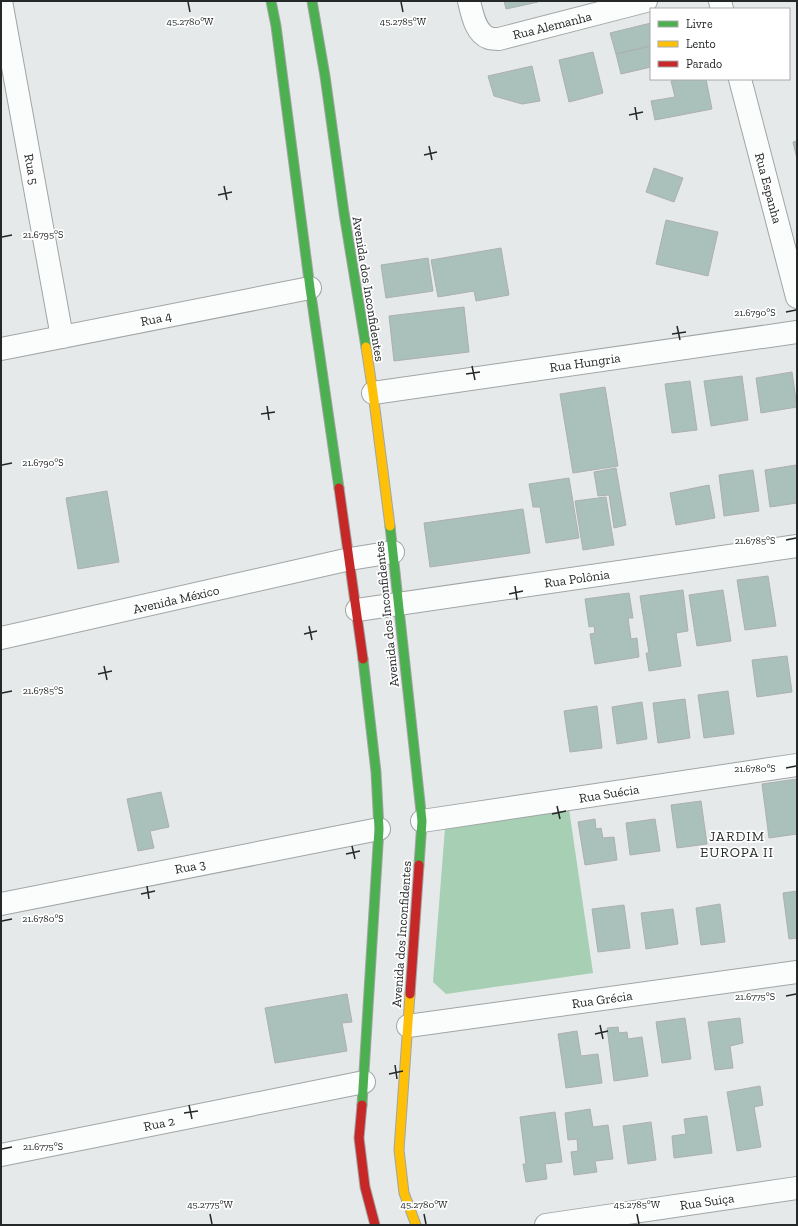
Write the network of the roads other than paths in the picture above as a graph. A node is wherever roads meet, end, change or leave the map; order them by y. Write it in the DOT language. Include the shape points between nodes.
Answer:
graph roads {
  1 [pos="2,1"];
  2 [pos="271,1"];
  3 [pos="312,1"];
  4 [pos="469,1"];
  5 [pos="646,1"];
  6 [pos="740,80"];
  7 [pos="310,288"];
  8 [pos="797,297"];
  9 [pos="797,332"];
  10 [pos="62,337"];
  11 [pos="1,349"];
  12 [pos="373,393"];
  13 [pos="797,546"];
  14 [pos="393,552"];
  15 [pos="350,559"];
  16 [pos="398,605"];
  17 [pos="357,610"];
  18 [pos="1,638"];
  19 [pos="797,764"];
  20 [pos="422,821"];
  21 [pos="379,829"];
  22 [pos="1,904"];
  23 [pos="797,972"];
  24 [pos="408,1026"];
  25 [pos="364,1082"];
  26 [pos="1,1155"];
  27 [pos="797,1188"];
  28 [pos="375,1225"];
  29 [pos="416,1225"];
  30 [pos="546,1225"];
  1 -- 10 [label="street, Rua 5"];
  2 -- 7 [label="street, Avenida dos Inconfidentes"];
  3 -- 12 [label="street, Avenida dos Inconfidentes"];
  4 -- 5 [label="street, Rua Alemanha" via="475,22 482,32 489,38 499,39"];
  6 -- 8 [label="street, Rua Espanha"];
  7 -- 10 [label="street, Rua 4"];
  7 -- 15 [label="street, Avenida dos Inconfidentes"];
  9 -- 12 [label="street, Rua Hungria"];
  10 -- 11 [label="street, Rua 4"];
  12 -- 14 [label="street, Avenida dos Inconfidentes"];
  13 -- 16 [label="street, Rua Polônia"];
  14 -- 15 [label="street, Avenida México"];
  14 -- 16 [label="street, Avenida dos Inconfidentes"];
  15 -- 17 [label="street, Avenida dos Inconfidentes"];
  15 -- 18 [label="street, Avenida México"];
  16 -- 17 [label="street, Rua Polônia"];
  16 -- 20 [label="street, Avenida dos Inconfidentes"];
  17 -- 21 [label="street, Avenida dos Inconfidentes" via="376,772"];
  19 -- 20 [label="street, Rua Suécia"];
  20 -- 24 [label="street, Avenida dos Inconfidentes"];
  21 -- 22 [label="street, Rua 3"];
  21 -- 25 [label="street, Avenida dos Inconfidentes"];
  23 -- 24 [label="street, Rua Grécia"];
  24 -- 29 [label="street, Avenida dos Inconfidentes" via="399,1150 404,1193"];
  25 -- 26 [label="street, Rua 2"];
  25 -- 28 [label="street, Avenida dos Inconfidentes" via="359,1138 365,1187"];
  27 -- 30 [label="street, Rua Suiça"];
}
